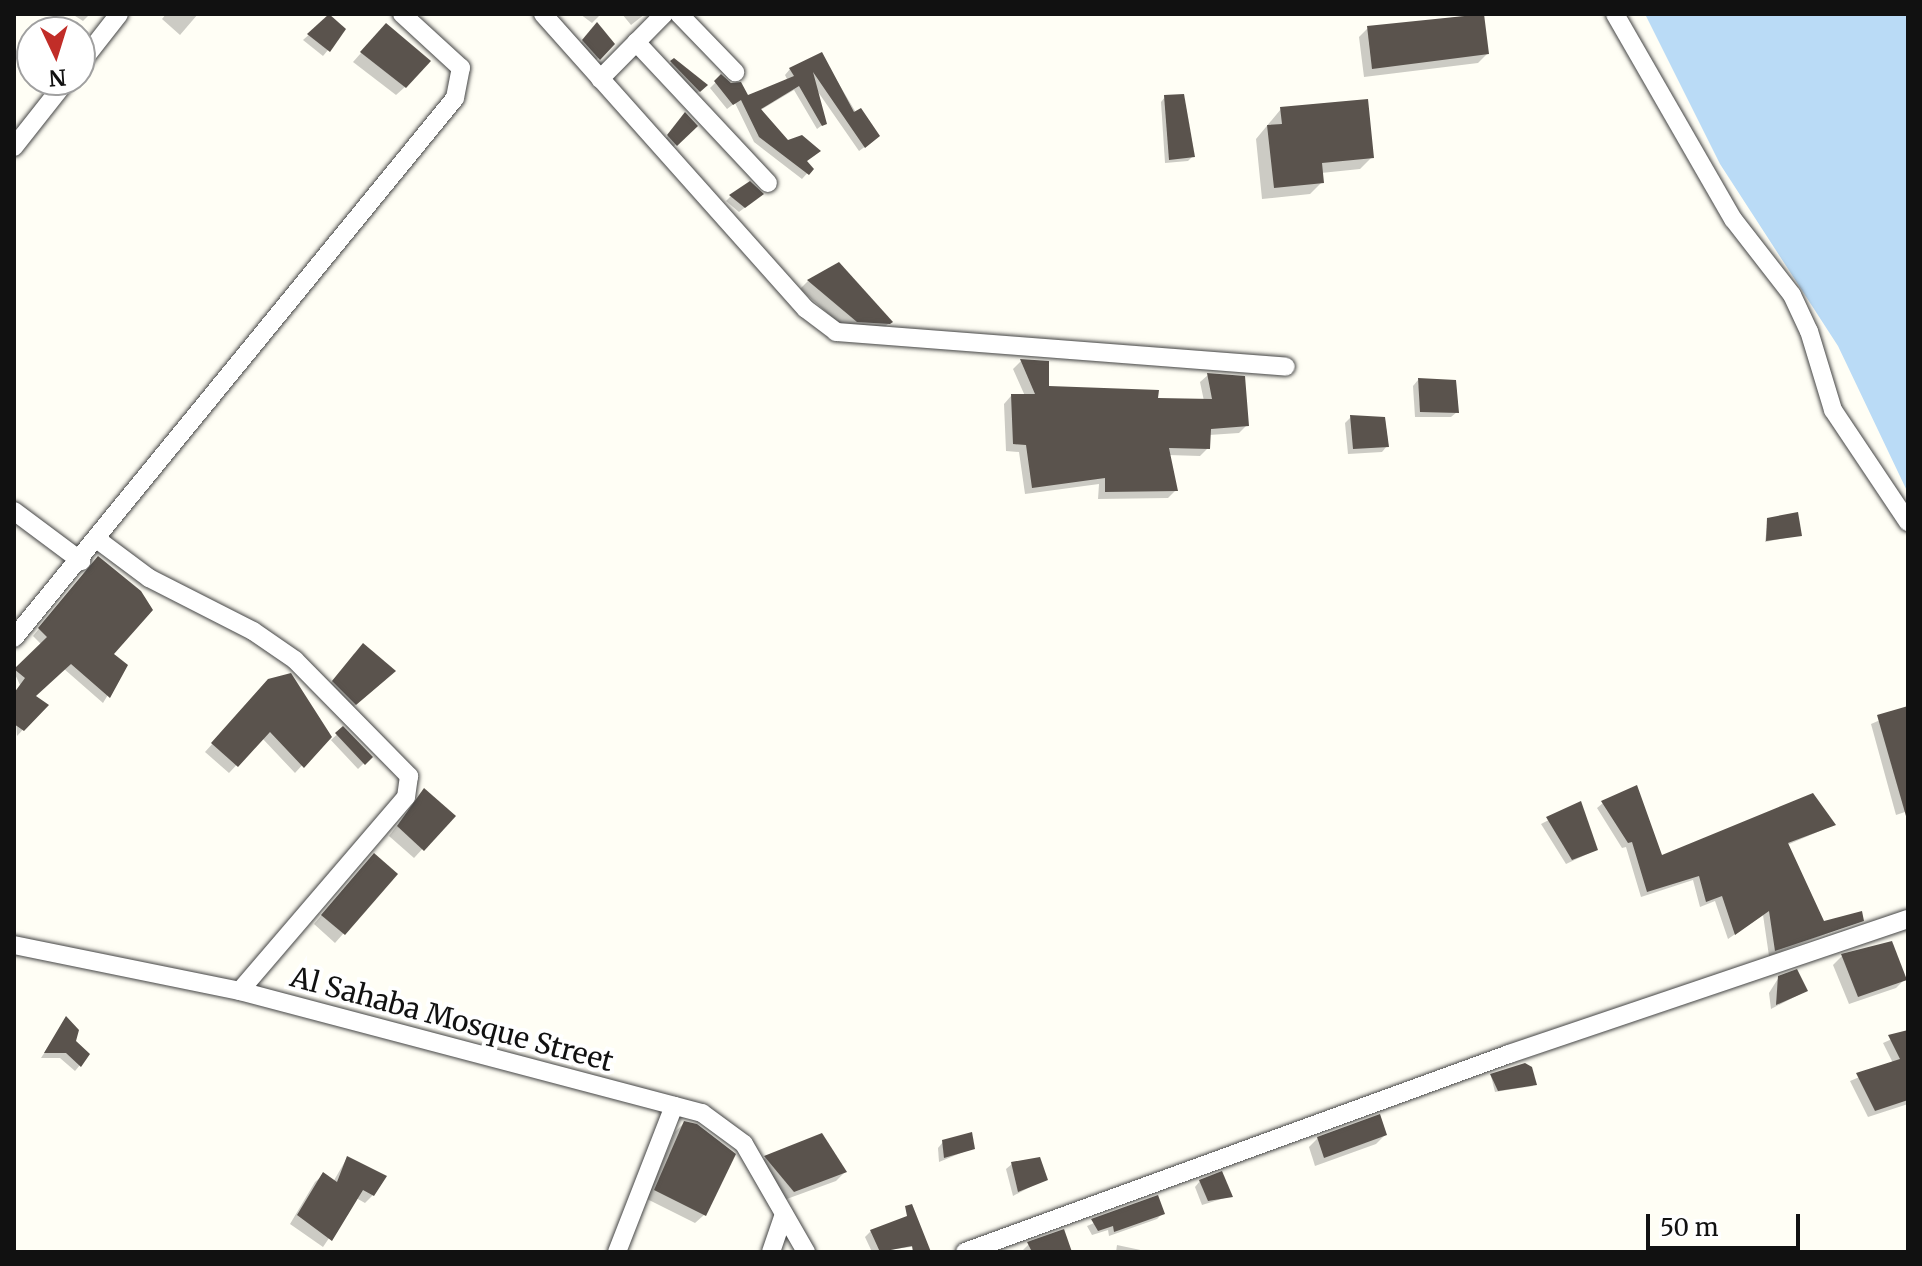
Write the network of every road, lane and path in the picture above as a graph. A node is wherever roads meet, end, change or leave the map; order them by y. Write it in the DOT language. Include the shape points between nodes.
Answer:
graph roads {
  1 [pos="119,14"];
  2 [pos="402,14"];
  3 [pos="543,14"];
  4 [pos="664,14"];
  5 [pos="679,14"];
  6 [pos="1615,14"];
  7 [pos="636,42"];
  8 [pos="96,43"];
  9 [pos="735,72"];
  10 [pos="600,79"];
  11 [pos="54,96"];
  12 [pos="14,147"];
  13 [pos="768,183"];
  14 [pos="1286,367"];
  15 [pos="14,511"];
  16 [pos="1908,522"];
  17 [pos="98,540"];
  18 [pos="81,561"];
  19 [pos="14,638"];
  20 [pos="1908,919"];
  21 [pos="14,945"];
  22 [pos="240,991"];
  23 [pos="674,1106"];
  24 [pos="784,1214"];
  25 [pos="617,1252"];
  26 [pos="771,1252"];
  27 [pos="806,1252"];
  28 [pos="965,1252"];
  1 -- 8 [label="street"];
  2 -- 17 [label="street" via="461,68 455,98"];
  3 -- 10 [label="street"];
  4 -- 7 [label="street"];
  5 -- 9 [label="street"];
  6 -- 16 [label="street" via="1733,219 1792,295 1833,410"];
  7 -- 10 [label="street"];
  7 -- 13 [label="street"];
  10 -- 14 [label="street" via="806,309 836,332"];
  11 -- 12 [label="street"];
  15 -- 18 [label="street"];
  17 -- 18 [label="street"];
  17 -- 22 [label="street" via="149,578 284,651 409,776 406,797"];
  18 -- 19 [label="street"];
  20 -- 28 [label="street" via="1509,1054"];
  21 -- 22 [label="street, Al Sahaba Mosque Street"];
  22 -- 23 [label="street, Al Sahaba Mosque Street"];
  23 -- 24 [label="street, Al Sahaba Mosque Street" via="702,1113 733,1131"];
  23 -- 25 [label="street"];
  24 -- 26 [label="street"];
  24 -- 27 [label="street, Al Sahaba Mosque Street"];
}
